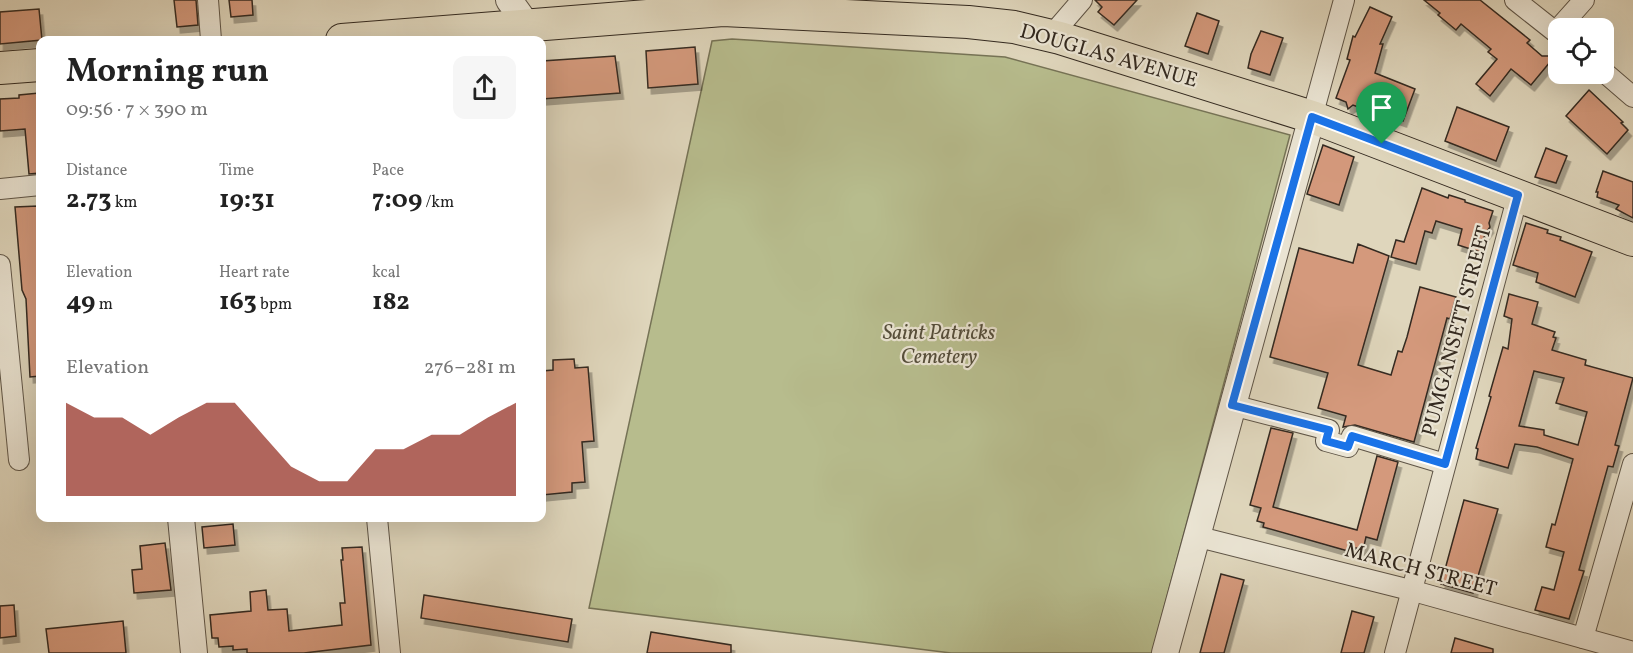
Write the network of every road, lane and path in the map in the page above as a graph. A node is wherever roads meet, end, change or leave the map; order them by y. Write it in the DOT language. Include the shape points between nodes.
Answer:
graph roads {
  1 [pos="208,0"];
  2 [pos="509,0"];
  3 [pos="1344,0"];
  4 [pos="1515,0"];
  5 [pos="1584,0"];
  6 [pos="1074,3"];
  7 [pos="608,10"];
  8 [pos="1569,18"];
  9 [pos="1548,24"];
  10 [pos="526,26"];
  11 [pos="211,36"];
  12 [pos="395,36"];
  13 [pos="1051,36"];
  14 [pos="36,65"];
  15 [pos="0,68"];
  16 [pos="1614,81"];
  17 [pos="1633,97"];
  18 [pos="1312,117"];
  19 [pos="36,185"];
  20 [pos="0,189"];
  21 [pos="1518,195"];
  22 [pos="1633,240"];
  23 [pos="0,265"];
  24 [pos="1232,405"];
  25 [pos="19,460"];
  26 [pos="1445,464"];
  27 [pos="1633,464"];
  28 [pos="181,522"];
  29 [pos="377,522"];
  30 [pos="1195,536"];
  31 [pos="1410,590"];
  32 [pos="1583,638"];
  33 [pos="1633,652"];
  34 [pos="194,653"];
  35 [pos="390,653"];
  36 [pos="1165,653"];
  37 [pos="1395,653"];
  1 -- 11 [label="street"];
  2 -- 10 [label="street"];
  3 -- 18 [label="street"];
  4 -- 9 [label="street"];
  5 -- 8 [label="street"];
  6 -- 13 [label="street"];
  7 -- 10 [label="main road, DOUGLAS AVENUE"];
  7 -- 13 [label="main road, DOUGLAS AVENUE" via="739,11 968,22"];
  10 -- 12 [label="main road, DOUGLAS AVENUE"];
  13 -- 18 [label="main road, DOUGLAS AVENUE"];
  14 -- 15 [label="main road"];
  16 -- 17 [label="street"];
  18 -- 21 [label="main road, DOUGLAS AVENUE"];
  18 -- 24 [label="street"];
  19 -- 20 [label="street"];
  21 -- 22 [label="main road, DOUGLAS AVENUE"];
  21 -- 26 [label="street, PUMGANSETT STREET"];
  23 -- 25 [label="street"];
  24 -- 26 [label="street" via="1329,430 1326,441 1348,447 1352,436"];
  24 -- 30 [label="street"];
  26 -- 31 [label="street, PUMGANSETT STREET"];
  27 -- 32 [label="street"];
  28 -- 34 [label="street"];
  29 -- 35 [label="street"];
  30 -- 31 [label="street, MARCH STREET"];
  30 -- 36 [label="street"];
  31 -- 32 [label="street, MARCH STREET"];
  31 -- 37 [label="street, PUMGANSETT STREET"];
  32 -- 33 [label="street, MARCH STREET"];
}
